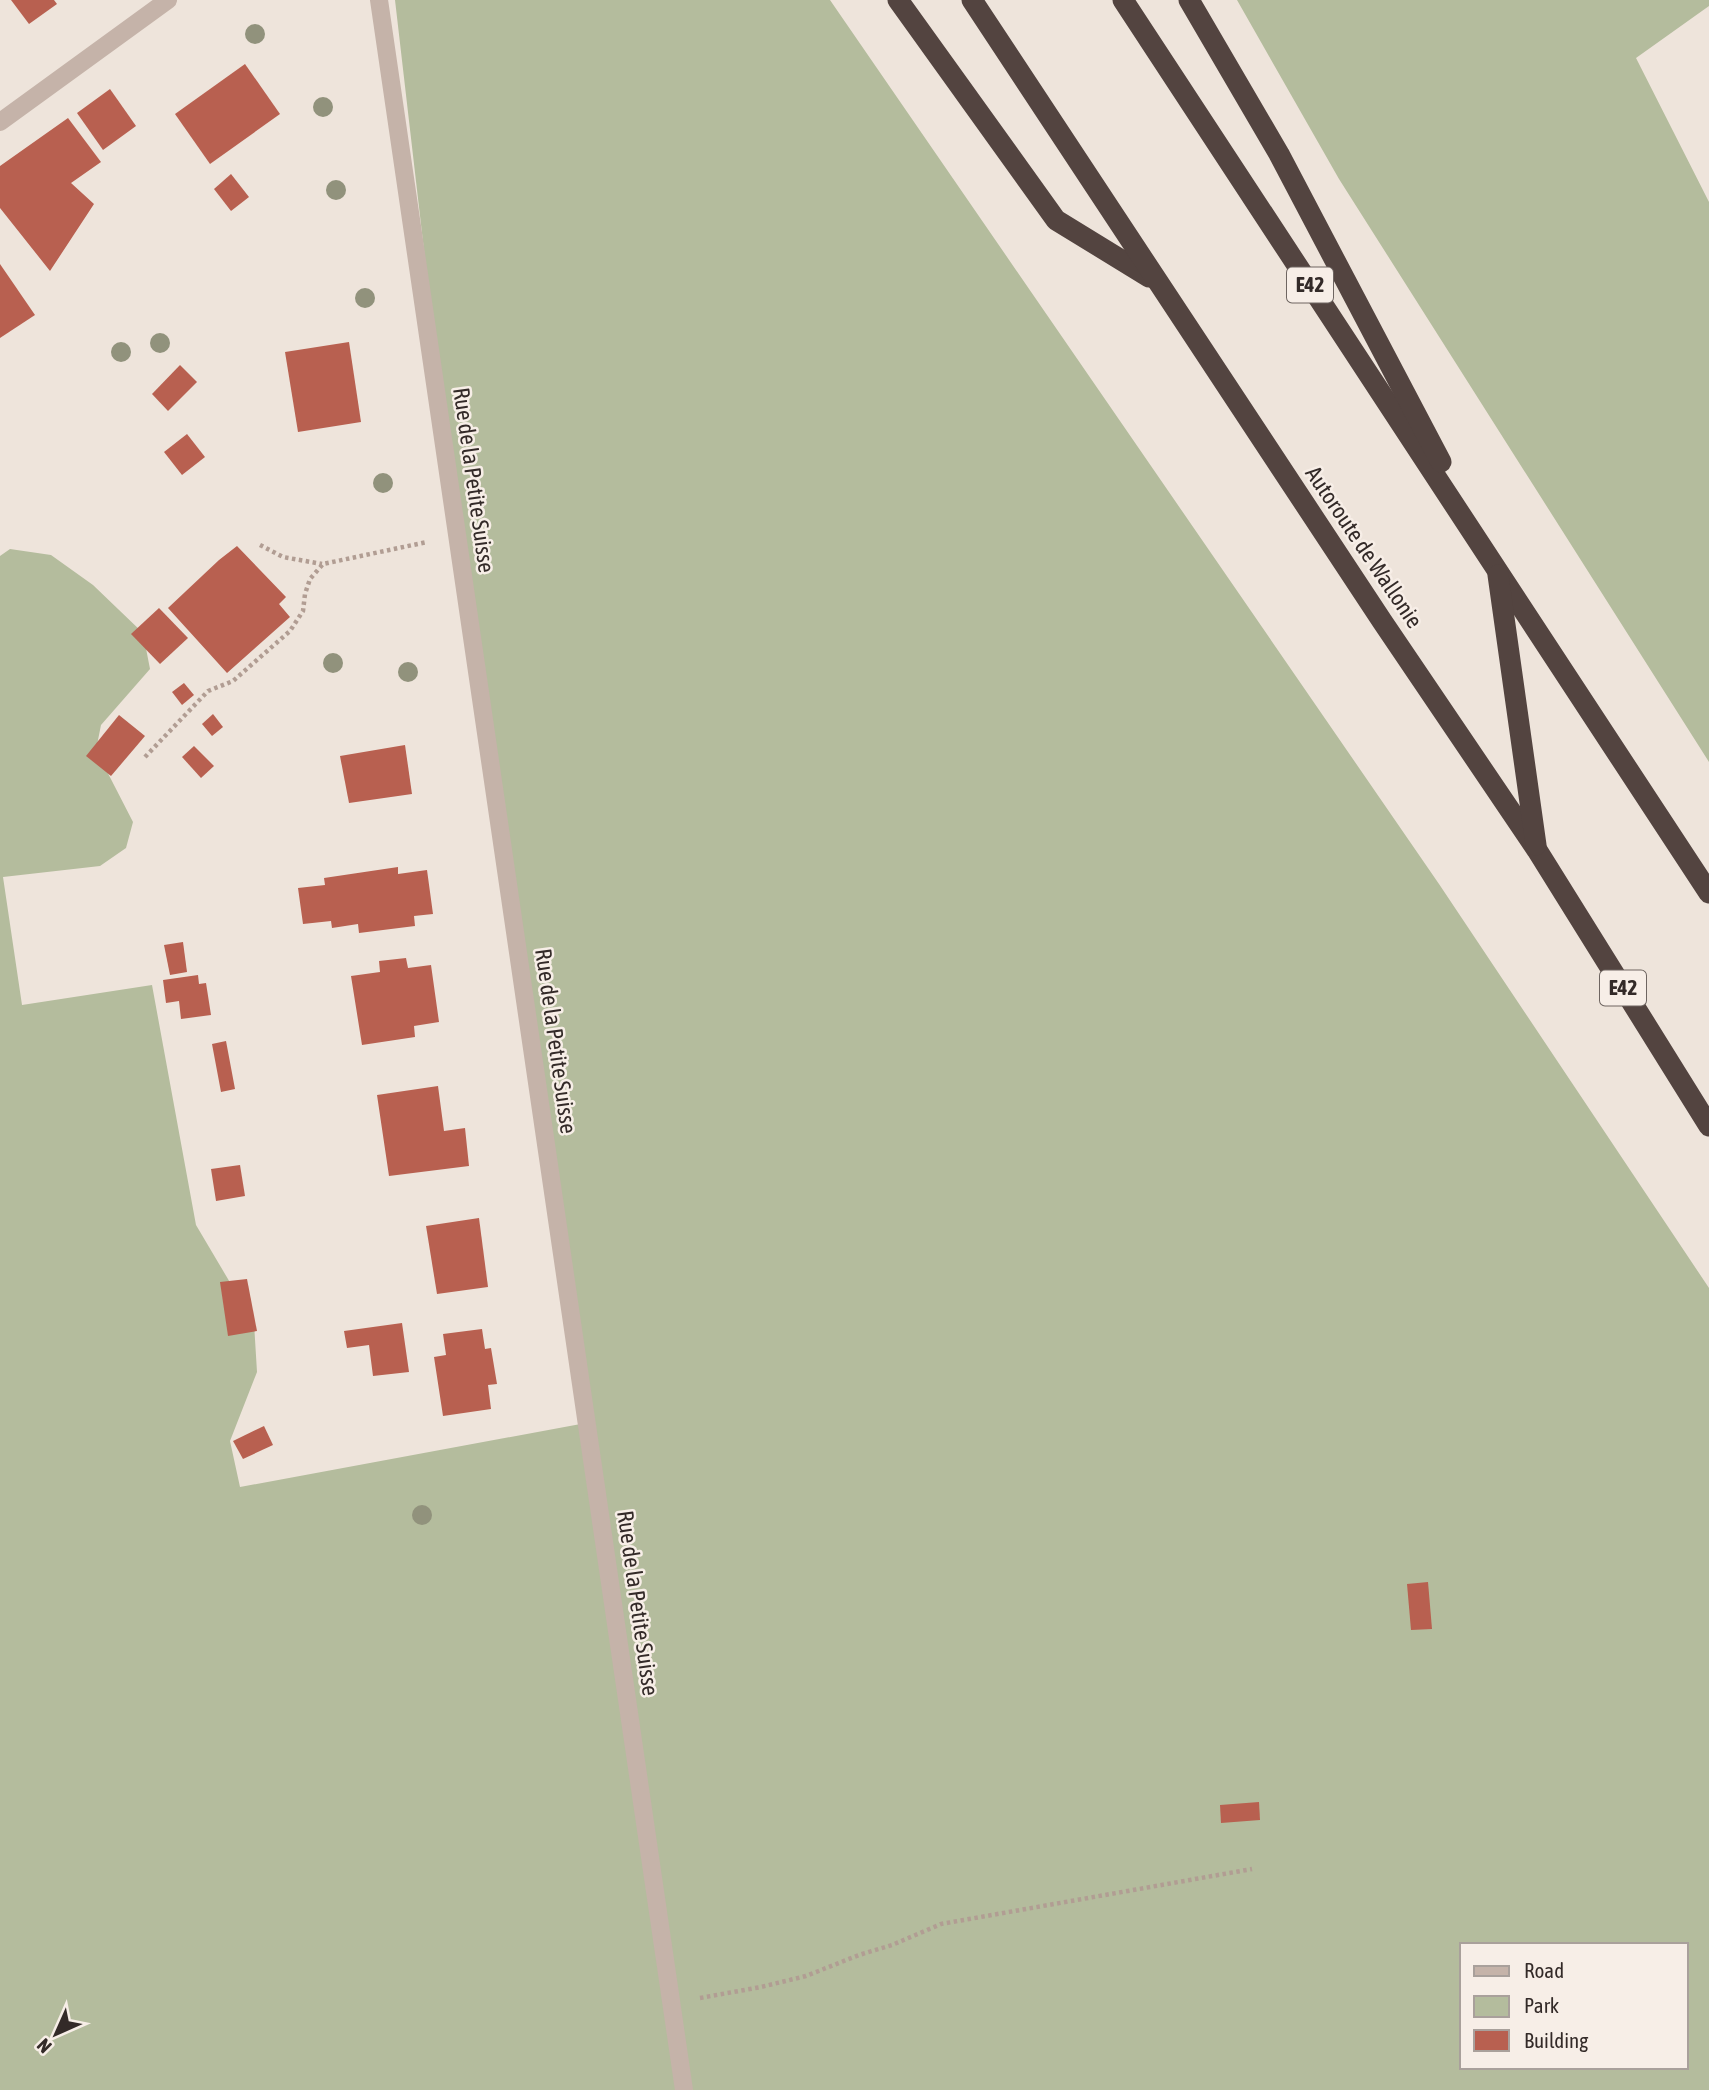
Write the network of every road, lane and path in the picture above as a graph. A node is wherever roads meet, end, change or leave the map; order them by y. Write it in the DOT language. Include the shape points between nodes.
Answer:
graph roads {
  1 [pos="168,0"];
  2 [pos="379,0"];
  3 [pos="898,0"];
  4 [pos="972,0"];
  5 [pos="1123,0"];
  6 [pos="1189,0"];
  7 [pos="0,121"];
  8 [pos="1156,282"];
  9 [pos="457,535"];
  10 [pos="260,545"];
  11 [pos="323,564"];
  12 [pos="1497,570"];
  13 [pos="145,757"];
  14 [pos="1536,850"];
  15 [pos="1709,893"];
  16 [pos="1709,1126"];
  17 [pos="1252,1869"];
  18 [pos="672,2004"];
  19 [pos="684,2090"];
  1 -- 7 [label="street"];
  2 -- 9 [label="street, Rue de la Petite Suisse"];
  3 -- 8 [label="highway" via="1056,220"];
  4 -- 8 [label="highway, Autoroute de Wallonie / E42"];
  5 -- 12 [label="highway, E42"];
  6 -- 12 [label="highway" via="1279,154"];
  8 -- 14 [label="highway, Autoroute de Wallonie / E42"];
  9 -- 11 [label="path"];
  9 -- 18 [label="street, Rue de la Petite Suisse"];
  10 -- 11 [label="path" via="283,557"];
  11 -- 13 [label="path" via="310,579 303,611 290,631 233,681 208,691"];
  12 -- 14 [label="highway"];
  12 -- 15 [label="highway, E42"];
  14 -- 16 [label="highway, Autoroute de Wallonie / E42"];
  17 -- 18 [label="path" via="940,1924 806,1976"];
  18 -- 19 [label="street, Rue de la Petite Suisse"];
}
